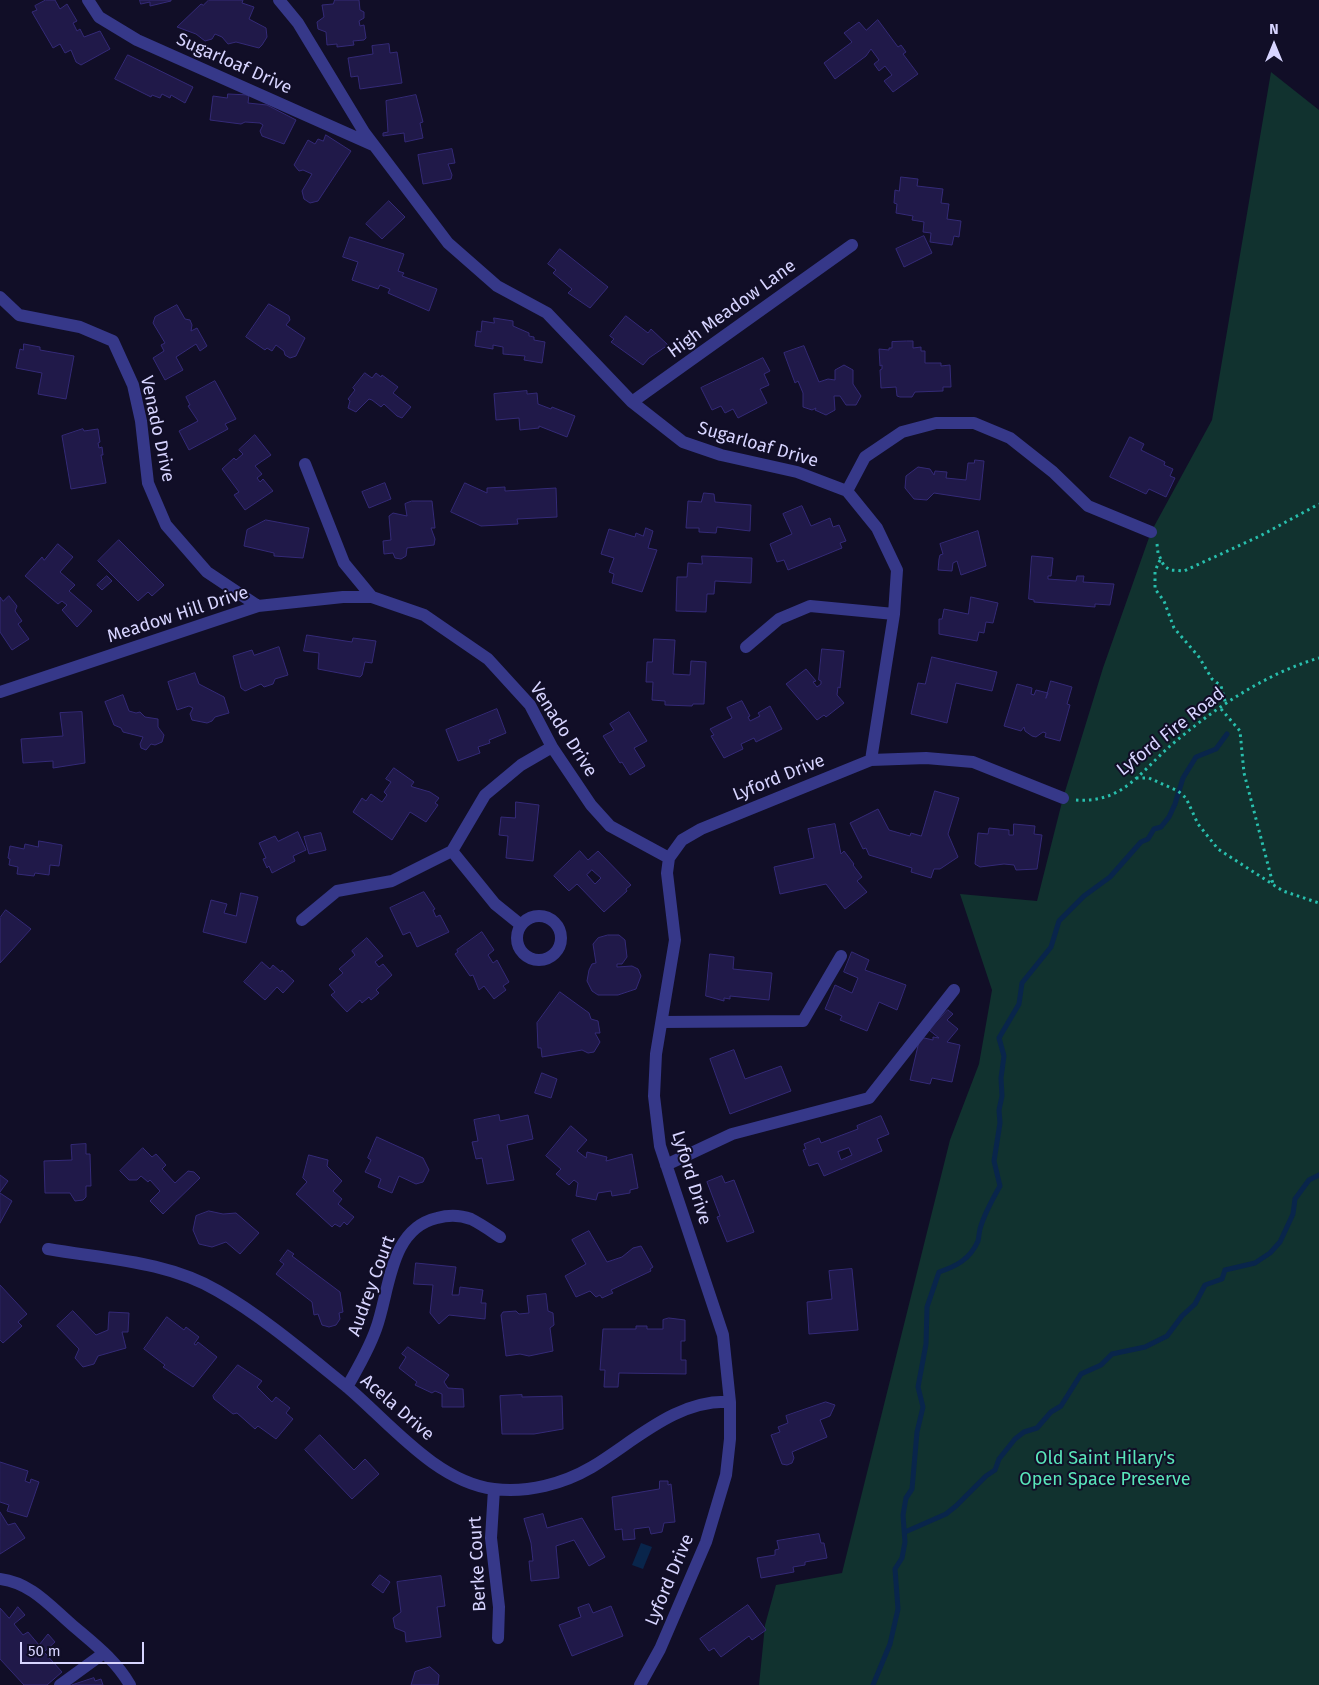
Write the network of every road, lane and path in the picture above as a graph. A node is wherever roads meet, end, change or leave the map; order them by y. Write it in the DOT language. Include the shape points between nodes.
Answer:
graph roads {
  1 [pos="88,0"];
  2 [pos="280,0"];
  3 [pos="375,146"];
  4 [pos="852,245"];
  5 [pos="0,297"];
  6 [pos="632,402"];
  7 [pos="305,464"];
  8 [pos="846,491"];
  9 [pos="1319,504"];
  10 [pos="1151,532"];
  11 [pos="1160,560"];
  12 [pos="372,597"];
  13 [pos="258,606"];
  14 [pos="894,614"];
  15 [pos="746,647"];
  16 [pos="1319,658"];
  17 [pos="0,692"];
  18 [pos="1226,704"];
  19 [pos="1220,709"];
  20 [pos="552,747"];
  21 [pos="872,760"];
  22 [pos="1135,778"];
  23 [pos="1063,798"];
  24 [pos="452,851"];
  25 [pos="669,858"];
  26 [pos="1273,884"];
  27 [pos="1319,903"];
  28 [pos="302,920"];
  29 [pos="521,925"];
  30 [pos="841,956"];
  31 [pos="954,990"];
  32 [pos="662,1022"];
  33 [pos="666,1164"];
  34 [pos="500,1237"];
  35 [pos="48,1249"];
  36 [pos="346,1387"];
  37 [pos="730,1402"];
  38 [pos="494,1489"];
  39 [pos="0,1580"];
  40 [pos="498,1638"];
  41 [pos="104,1653"];
  42 [pos="60,1685"];
  43 [pos="130,1685"];
  44 [pos="640,1685"];
  1 -- 3 [label="street, Sugarloaf Drive" via="99,17 137,40"];
  2 -- 3 [label="street, Sugarloaf Drive" via="298,23"];
  3 -- 6 [label="street, Sugarloaf Drive" via="448,243 498,286 547,313"];
  4 -- 6 [label="street, High Meadow Lane"];
  5 -- 13 [label="street, Venado Drive" via="19,314 80,327 113,341 133,384 148,483 166,524 207,572"];
  6 -- 8 [label="street, Sugarloaf Drive" via="682,442 797,472"];
  7 -- 12 [label="street" via="344,563"];
  8 -- 10 [label="street" via="865,457 902,432 936,423 974,423 1010,438 1053,472 1088,506"];
  8 -- 14 [label="street, Sugarloaf Drive" via="877,528 897,570"];
  9 -- 11 [label="path" via="1184,571 1170,570"];
  10 -- 11 [label="path" via="1157,542"];
  11 -- 18 [label="path" via="1154,571 1155,589 1164,601 1174,628 1199,656 1212,679 1221,686"];
  12 -- 13 [label="street, Meadow Hill Drive"];
  12 -- 20 [label="street, Venado Drive" via="424,616 488,659 530,705"];
  13 -- 17 [label="street, Meadow Hill Drive"];
  14 -- 15 [label="street" via="810,606 779,619"];
  14 -- 21 [label="street, Sugarloaf Drive"];
  16 -- 18 [label="path, Lyford Fire Road" via="1292,666"];
  18 -- 19 [label="path, Lyford Fire Road"];
  19 -- 22 [label="path, Lyford Fire Road" via="1170,746"];
  19 -- 26 [label="path" via="1240,731 1244,773"];
  20 -- 24 [label="street" via="521,765 485,795"];
  20 -- 25 [label="street, Venado Drive" via="610,826"];
  21 -- 23 [label="street, Lyford Drive" via="926,758 973,762"];
  21 -- 25 [label="street, Lyford Drive" via="701,828 682,840"];
  22 -- 23 [label="path, Lyford Fire Road" via="1116,793 1105,797 1092,800"];
  22 -- 26 [label="path" via="1149,778 1178,791 1186,798 1198,824 1214,845"];
  24 -- 28 [label="street" via="392,881 337,891"];
  24 -- 29 [label="street" via="495,904"];
  25 -- 32 [label="street, Lyford Drive" via="667,873 675,940"];
  26 -- 27 [label="path" via="1283,891"];
  30 -- 32 [label="street" via="803,1021"];
  31 -- 33 [label="street" via="869,1098 732,1134"];
  32 -- 33 [label="street, Lyford Drive" via="656,1054 654,1096 660,1146"];
  33 -- 37 [label="street, Lyford Drive" via="723,1335"];
  34 -- 36 [label="street, Audrey Court" via="470,1219 450,1215 425,1220 406,1236 397,1254 376,1329"];
  35 -- 36 [label="street, Acela Drive" via="144,1264 216,1290"];
  36 -- 38 [label="street, Acela Drive" via="438,1467 472,1484"];
  37 -- 38 [label="street, Acela Drive" via="685,1408 590,1468 556,1483 530,1490"];
  37 -- 44 [label="street, Lyford Drive" via="728,1458 718,1507 660,1649"];
  38 -- 40 [label="street, Berke Court" via="491,1538 499,1607"];
  39 -- 41 [label="street" via="13,1581 48,1601"];
  41 -- 42 [label="street"];
  41 -- 43 [label="street" via="120,1667"];
}
